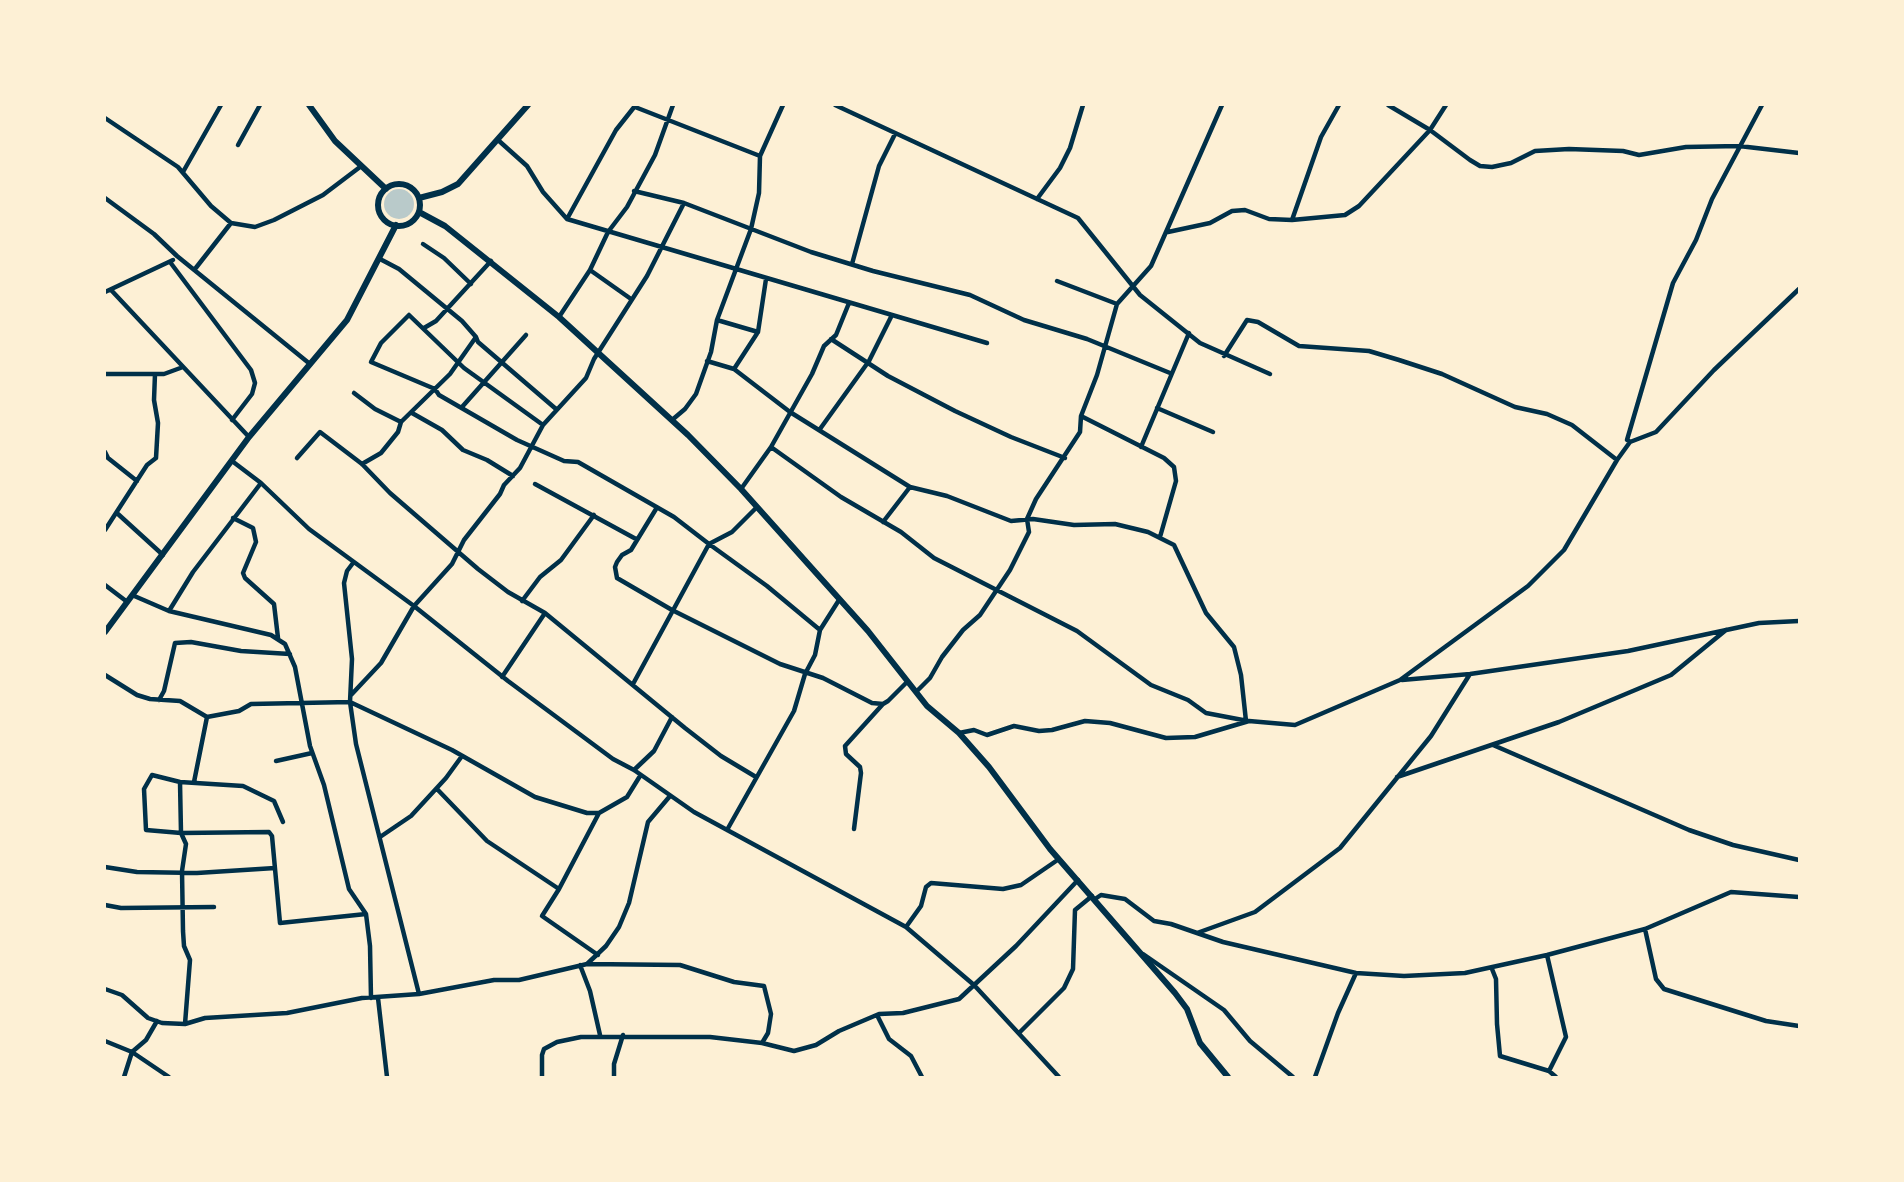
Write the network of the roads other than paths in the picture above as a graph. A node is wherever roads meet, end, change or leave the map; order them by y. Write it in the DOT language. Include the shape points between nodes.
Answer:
graph roads {
  1 [pos="221,105"];
  2 [pos="260,105"];
  3 [pos="309,105"];
  4 [pos="528,105"];
  5 [pos="674,105"];
  6 [pos="783,105"];
  7 [pos="835,105"];
  8 [pos="1083,105"];
  9 [pos="1222,105"];
  10 [pos="1339,105"];
  11 [pos="1388,105"];
  12 [pos="1446,105"];
  13 [pos="1762,105"];
  14 [pos="635,106"];
  15 [pos="105,118"];
  16 [pos="668,119"];
  17 [pos="1430,130"];
  18 [pos="895,134"];
  19 [pos="498,140"];
  20 [pos="238,145"];
  21 [pos="1738,146"];
  22 [pos="1799,153"];
  23 [pos="760,156"];
  24 [pos="360,167"];
  25 [pos="183,172"];
  26 [pos="386,189"];
  27 [pos="633,191"];
  28 [pos="105,198"];
  29 [pos="419,198"];
  30 [pos="1037,199"];
  31 [pos="684,203"];
  32 [pos="419,212"];
  33 [pos="567,219"];
  34 [pos="1292,220"];
  35 [pos="231,223"];
  36 [pos="396,225"];
  37 [pos="751,229"];
  38 [pos="608,232"];
  39 [pos="1168,232"];
  40 [pos="423,244"];
  41 [pos="662,246"];
  42 [pos="177,256"];
  43 [pos="380,259"];
  44 [pos="491,261"];
  45 [pos="170,262"];
  46 [pos="852,264"];
  47 [pos="738,268"];
  48 [pos="195,269"];
  49 [pos="590,270"];
  50 [pos="766,279"];
  51 [pos="1058,281"];
  52 [pos="471,284"];
  53 [pos="1132,287"];
  54 [pos="1799,289"];
  55 [pos="112,291"];
  56 [pos="105,292"];
  57 [pos="631,299"];
  58 [pos="849,303"];
  59 [pos="1117,304"];
  60 [pos="447,310"];
  61 [pos="559,317"];
  62 [pos="891,317"];
  63 [pos="717,320"];
  64 [pos="424,328"];
  65 [pos="758,332"];
  66 [pos="1189,333"];
  67 [pos="526,335"];
  68 [pos="476,337"];
  69 [pos="831,339"];
  70 [pos="987,344"];
  71 [pos="1104,345"];
  72 [pos="598,354"];
  73 [pos="1224,356"];
  74 [pos="458,361"];
  75 [pos="707,361"];
  76 [pos="869,361"];
  77 [pos="500,362"];
  78 [pos="310,364"];
  79 [pos="183,367"];
  80 [pos="734,369"];
  81 [pos="1170,373"];
  82 [pos="105,374"];
  83 [pos="154,374"];
  84 [pos="1270,374"];
  85 [pos="484,383"];
  86 [pos="435,389"];
  87 [pos="354,393"];
  88 [pos="462,407"];
  89 [pos="1156,408"];
  90 [pos="556,409"];
  91 [pos="790,412"];
  92 [pos="412,413"];
  93 [pos="1081,416"];
  94 [pos="232,420"];
  95 [pos="672,420"];
  96 [pos="401,422"];
  97 [pos="543,425"];
  98 [pos="819,429"];
  99 [pos="1213,432"];
  100 [pos="249,437"];
  101 [pos="1630,442"];
  102 [pos="532,445"];
  103 [pos="771,447"];
  104 [pos="1141,447"];
  105 [pos="105,452"];
  106 [pos="297,458"];
  107 [pos="1065,458"];
  108 [pos="1617,460"];
  109 [pos="232,461"];
  110 [pos="362,464"];
  111 [pos="513,476"];
  112 [pos="137,481"];
  113 [pos="261,483"];
  114 [pos="535,484"];
  115 [pos="910,487"];
  116 [pos="741,489"];
  117 [pos="757,507"];
  118 [pos="656,509"];
  119 [pos="118,514"];
  120 [pos="594,515"];
  121 [pos="233,518"];
  122 [pos="1027,519"];
  123 [pos="883,522"];
  124 [pos="105,531"];
  125 [pos="1160,537"];
  126 [pos="636,539"];
  127 [pos="709,544"];
  128 [pos="459,553"];
  129 [pos="163,555"];
  130 [pos="353,562"];
  131 [pos="105,585"];
  132 [pos="996,591"];
  133 [pos="132,595"];
  134 [pos="839,600"];
  135 [pos="126,601"];
  136 [pos="522,601"];
  137 [pos="414,606"];
  138 [pos="672,610"];
  139 [pos="169,611"];
  140 [pos="545,613"];
  141 [pos="1799,621"];
  142 [pos="820,630"];
  143 [pos="1727,630"];
  144 [pos="105,632"];
  145 [pos="278,638"];
  146 [pos="290,654"];
  147 [pos="806,674"];
  148 [pos="1470,674"];
  149 [pos="105,675"];
  150 [pos="502,677"];
  151 [pos="1400,680"];
  152 [pos="907,682"];
  153 [pos="633,684"];
  154 [pos="915,692"];
  155 [pos="351,695"];
  156 [pos="159,700"];
  157 [pos="350,702"];
  158 [pos="302,704"];
  159 [pos="883,704"];
  160 [pos="207,717"];
  161 [pos="672,717"];
  162 [pos="1248,721"];
  163 [pos="959,733"];
  164 [pos="1493,745"];
  165 [pos="312,753"];
  166 [pos="462,756"];
  167 [pos="276,760"];
  168 [pos="634,770"];
  169 [pos="640,776"];
  170 [pos="756,777"];
  171 [pos="1397,777"];
  172 [pos="180,782"];
  173 [pos="194,782"];
  174 [pos="437,789"];
  175 [pos="670,796"];
  176 [pos="598,813"];
  177 [pos="283,822"];
  178 [pos="854,829"];
  179 [pos="727,830"];
  180 [pos="181,833"];
  181 [pos="380,837"];
  182 [pos="1059,859"];
  183 [pos="1799,860"];
  184 [pos="105,867"];
  185 [pos="275,868"];
  186 [pos="182,871"];
  187 [pos="1078,880"];
  188 [pos="559,889"];
  189 [pos="1094,897"];
  190 [pos="1799,897"];
  191 [pos="105,905"];
  192 [pos="214,907"];
  193 [pos="183,908"];
  194 [pos="366,914"];
  195 [pos="906,927"];
  196 [pos="1645,928"];
  197 [pos="1197,933"];
  198 [pos="1139,951"];
  199 [pos="598,955"];
  200 [pos="1547,955"];
  201 [pos="587,964"];
  202 [pos="580,965"];
  203 [pos="1492,969"];
  204 [pos="1356,973"];
  205 [pos="974,985"];
  206 [pos="105,989"];
  207 [pos="418,994"];
  208 [pos="371,998"];
  209 [pos="378,998"];
  210 [pos="877,1015"];
  211 [pos="157,1021"];
  212 [pos="185,1024"];
  213 [pos="1799,1026"];
  214 [pos="1020,1032"];
  215 [pos="600,1035"];
  216 [pos="622,1035"];
  217 [pos="105,1041"];
  218 [pos="762,1043"];
  219 [pos="132,1052"];
  220 [pos="1549,1071"];
  221 [pos="124,1077"];
  222 [pos="169,1077"];
  223 [pos="387,1077"];
  224 [pos="542,1077"];
  225 [pos="614,1077"];
  226 [pos="922,1077"];
  227 [pos="1059,1077"];
  228 [pos="1228,1077"];
  229 [pos="1293,1077"];
  230 [pos="1315,1077"];
  231 [pos="1556,1077"];
  1 -- 25 [label="street"];
  2 -- 20 [label="street"];
  3 -- 24 [label="main road" via="328,133"];
  4 -- 19 [label="main road"];
  5 -- 16 [label="street"];
  6 -- 23 [label="street"];
  7 -- 18 [label="street"];
  8 -- 30 [label="street" via="1073,142"];
  9 -- 39 [label="street"];
  10 -- 34 [label="street" via="1321,137"];
  11 -- 17 [label="street"];
  12 -- 17 [label="street"];
  13 -- 21 [label="street"];
  14 -- 16 [label="street"];
  14 -- 33 [label="street" via="616,130"];
  15 -- 25 [label="street"];
  16 -- 23 [label="street"];
  16 -- 27 [label="street" via="655,154"];
  17 -- 21 [label="street" via="1480,166 1492,167 1535,151 1623,151 1639,155 1686,147"];
  17 -- 34 [label="street" via="1346,215"];
  18 -- 30 [label="street"];
  18 -- 46 [label="street" via="879,166"];
  19 -- 29 [label="main road" via="458,184"];
  19 -- 33 [label="street" via="527,166"];
  21 -- 22 [label="street"];
  21 -- 101 [label="street" via="1673,283 1627,440"];
  23 -- 37 [label="street" via="759,193"];
  24 -- 26 [label="main road"];
  24 -- 35 [label="street" via="323,195 274,220 255,227"];
  25 -- 35 [label="street" via="204,199"];
  26 -- 29 [label="main road" via="403,184"];
  26 -- 36 [label="main road" via="378,209 385,220"];
  27 -- 31 [label="street"];
  27 -- 38 [label="street" via="621,217"];
  28 -- 42 [label="street"];
  29 -- 32 [label="main road"];
  30 -- 53 [label="street" via="1078,218"];
  31 -- 37 [label="street"];
  31 -- 41 [label="street"];
  32 -- 36 [label="main road" via="410,223"];
  32 -- 44 [label="main road" via="446,226"];
  33 -- 38 [label="street"];
  34 -- 39 [label="street" via="1232,211 1210,223"];
  35 -- 48 [label="street"];
  36 -- 43 [label="main road"];
  37 -- 46 [label="street"];
  37 -- 47 [label="street"];
  38 -- 41 [label="street"];
  38 -- 49 [label="street"];
  39 -- 53 [label="street" via="1148,272"];
  40 -- 52 [label="street"];
  41 -- 47 [label="street"];
  41 -- 57 [label="street"];
  42 -- 45 [label="street"];
  42 -- 48 [label="street"];
  43 -- 60 [label="street" via="399,269"];
  43 -- 78 [label="main road" via="346,320"];
  44 -- 52 [label="street"];
  44 -- 61 [label="main road"];
  45 -- 55 [label="street"];
  45 -- 94 [label="street" via="251,370 255,383 252,394"];
  46 -- 71 [label="street" via="970,295 1024,320"];
  47 -- 50 [label="street"];
  47 -- 63 [label="street"];
  48 -- 78 [label="street"];
  49 -- 57 [label="street"];
  49 -- 61 [label="street"];
  50 -- 58 [label="street"];
  50 -- 65 [label="street"];
  51 -- 59 [label="street"];
  52 -- 60 [label="street"];
  53 -- 59 [label="street"];
  53 -- 66 [label="street"];
  54 -- 101 [label="street" via="1656,432"];
  55 -- 56 [label="street"];
  55 -- 79 [label="street"];
  57 -- 72 [label="street"];
  58 -- 62 [label="street"];
  58 -- 69 [label="street" via="840,329"];
  59 -- 71 [label="street"];
  60 -- 64 [label="street"];
  60 -- 68 [label="street"];
  61 -- 72 [label="main road"];
  62 -- 70 [label="street"];
  62 -- 76 [label="street"];
  63 -- 65 [label="street"];
  63 -- 75 [label="street"];
  64 -- 74 [label="street"];
  64 -- 86 [label="street" via="409,315 381,343 371,362"];
  65 -- 80 [label="street"];
  66 -- 73 [label="street"];
  66 -- 81 [label="street"];
  67 -- 77 [label="street"];
  68 -- 74 [label="street"];
  68 -- 77 [label="street"];
  69 -- 76 [label="street"];
  69 -- 91 [label="street"];
  71 -- 81 [label="street"];
  71 -- 93 [label="street"];
  72 -- 90 [label="street" via="586,378"];
  72 -- 95 [label="main road"];
  73 -- 84 [label="street"];
  73 -- 108 [label="street" via="1247,320 1258,322 1299,346 1379,354 1572,425"];
  74 -- 85 [label="street"];
  74 -- 86 [label="street"];
  75 -- 80 [label="street"];
  75 -- 95 [label="street" via="696,394"];
  76 -- 98 [label="street"];
  76 -- 107 [label="street" via="888,376 956,411"];
  77 -- 85 [label="street"];
  77 -- 90 [label="street"];
  78 -- 100 [label="main road"];
  79 -- 83 [label="street"];
  79 -- 94 [label="street"];
  80 -- 91 [label="street"];
  81 -- 89 [label="street"];
  82 -- 83 [label="street"];
  83 -- 112 [label="street" via="156,458"];
  85 -- 88 [label="street"];
  85 -- 97 [label="street"];
  86 -- 88 [label="street"];
  86 -- 92 [label="street"];
  87 -- 96 [label="street"];
  88 -- 102 [label="street" via="501,432"];
  89 -- 99 [label="street"];
  89 -- 104 [label="street"];
  90 -- 97 [label="street"];
  91 -- 98 [label="street"];
  91 -- 103 [label="street"];
  92 -- 96 [label="street"];
  92 -- 111 [label="street" via="442,430 463,450"];
  93 -- 104 [label="street"];
  93 -- 107 [label="street" via="1080,432"];
  94 -- 100 [label="street"];
  95 -- 116 [label="main road"];
  96 -- 110 [label="street" via="381,453"];
  97 -- 102 [label="street"];
  98 -- 115 [label="street"];
  100 -- 109 [label="main road"];
  101 -- 108 [label="street"];
  102 -- 111 [label="street"];
  102 -- 118 [label="street" via="564,461 578,462"];
  103 -- 116 [label="street"];
  103 -- 123 [label="street"];
  104 -- 125 [label="street" via="1164,458 1176,472"];
  105 -- 112 [label="street"];
  106 -- 110 [label="street" via="320,432"];
  107 -- 122 [label="street" via="1054,468"];
  108 -- 151 [label="street" via="1564,550 1528,586"];
  109 -- 113 [label="street"];
  109 -- 129 [label="main road"];
  110 -- 128 [label="street"];
  111 -- 128 [label="street" via="464,540"];
  112 -- 119 [label="street"];
  113 -- 121 [label="street"];
  113 -- 130 [label="street" via="300,522"];
  114 -- 120 [label="street"];
  115 -- 122 [label="street" via="947,496 1004,519"];
  115 -- 123 [label="street"];
  116 -- 117 [label="main road"];
  117 -- 127 [label="street" via="732,532"];
  117 -- 134 [label="main road"];
  118 -- 126 [label="street"];
  118 -- 127 [label="street"];
  119 -- 124 [label="street"];
  119 -- 129 [label="street"];
  120 -- 126 [label="street"];
  120 -- 136 [label="street" via="561,560 540,577"];
  121 -- 139 [label="street"];
  121 -- 145 [label="street" via="254,528 256,542 243,573 273,604"];
  122 -- 125 [label="street" via="1074,525 1115,524"];
  122 -- 132 [label="street" via="1029,532"];
  123 -- 132 [label="street" via="934,558"];
  125 -- 162 [label="street" via="1174,545 1206,613 1234,647"];
  126 -- 138 [label="street" via="631,550 617,562 618,578"];
  127 -- 138 [label="street"];
  127 -- 142 [label="street"];
  128 -- 136 [label="street"];
  128 -- 137 [label="street"];
  129 -- 133 [label="main road"];
  130 -- 137 [label="street"];
  130 -- 155 [label="street" via="344,583 352,660"];
  131 -- 135 [label="street"];
  132 -- 154 [label="street"];
  132 -- 162 [label="street" via="1077,631 1158,688 1206,712"];
  133 -- 135 [label="main road"];
  133 -- 139 [label="street"];
  134 -- 142 [label="street"];
  134 -- 152 [label="main road"];
  135 -- 144 [label="main road"];
  136 -- 140 [label="street"];
  137 -- 150 [label="street"];
  137 -- 155 [label="street" via="381,663"];
  138 -- 147 [label="street"];
  138 -- 153 [label="street"];
  139 -- 145 [label="street"];
  140 -- 150 [label="street"];
  140 -- 153 [label="street"];
  141 -- 143 [label="street" via="1769,621"];
  142 -- 147 [label="street" via="816,655"];
  143 -- 148 [label="street" via="1628,651"];
  143 -- 164 [label="street" via="1671,675 1560,722"];
  145 -- 146 [label="street"];
  146 -- 156 [label="street" via="175,643"];
  146 -- 158 [label="street"];
  147 -- 159 [label="street"];
  147 -- 170 [label="street" via="794,711"];
  148 -- 151 [label="street"];
  148 -- 171 [label="street" via="1431,736"];
  149 -- 156 [label="street" via="137,695"];
  150 -- 168 [label="street" via="613,759"];
  151 -- 162 [label="street" via="1295,725"];
  152 -- 154 [label="main road"];
  152 -- 159 [label="street"];
  153 -- 161 [label="street"];
  154 -- 163 [label="main road" via="937,717"];
  155 -- 157 [label="street"];
  156 -- 160 [label="street" via="180,701"];
  157 -- 158 [label="street"];
  157 -- 166 [label="street"];
  157 -- 181 [label="street" via="356,744"];
  158 -- 160 [label="street" via="251,704 239,711"];
  158 -- 165 [label="street"];
  159 -- 178 [label="street" via="845,746 846,754 861,773"];
  160 -- 173 [label="street"];
  161 -- 168 [label="street" via="654,751"];
  161 -- 170 [label="street" via="721,756"];
  162 -- 163 [label="street" via="1183,738 1085,721 1052,730 1014,726 987,735 974,730"];
  163 -- 182 [label="main road"];
  164 -- 171 [label="street"];
  164 -- 183 [label="street" via="1689,830"];
  165 -- 167 [label="street"];
  165 -- 194 [label="street" via="350,889"];
  166 -- 174 [label="street"];
  166 -- 176 [label="street" via="536,797 566,809"];
  168 -- 169 [label="street"];
  169 -- 175 [label="street"];
  169 -- 176 [label="street" via="627,797"];
  170 -- 179 [label="street"];
  171 -- 197 [label="street" via="1340,848 1255,912"];
  172 -- 173 [label="street"];
  172 -- 180 [label="street"];
  172 -- 180 [label="street" via="150,777 144,789 144,806 146,830"];
  173 -- 177 [label="street" via="243,786 274,801"];
  174 -- 181 [label="street" via="402,824"];
  174 -- 188 [label="street" via="487,841"];
  175 -- 179 [label="street"];
  175 -- 199 [label="street" via="648,822 629,903 615,933"];
  176 -- 188 [label="street"];
  179 -- 195 [label="street"];
  180 -- 185 [label="street" via="269,832"];
  180 -- 186 [label="street" via="186,844"];
  181 -- 207 [label="street"];
  182 -- 187 [label="main road"];
  182 -- 195 [label="street" via="1021,885 1003,890 931,883"];
  184 -- 186 [label="street" via="137,872"];
  185 -- 186 [label="street"];
  185 -- 194 [label="street" via="280,923"];
  186 -- 193 [label="street"];
  187 -- 189 [label="main road"];
  187 -- 205 [label="street"];
  188 -- 199 [label="street" via="542,916"];
  189 -- 197 [label="street" via="1118,897 1154,921"];
  189 -- 198 [label="main road"];
  189 -- 214 [label="street" via="1076,910 1073,969 1064,988"];
  190 -- 196 [label="street" via="1731,892"];
  191 -- 193 [label="street"];
  192 -- 193 [label="street"];
  193 -- 212 [label="street" via="184,946 190,960"];
  194 -- 208 [label="street"];
  195 -- 205 [label="street"];
  196 -- 200 [label="street"];
  196 -- 213 [label="street" via="1656,980 1664,989 1766,1022"];
  197 -- 204 [label="street"];
  198 -- 228 [label="main road" via="1186,1009 1200,1043"];
  198 -- 229 [label="street" via="1224,1010 1250,1041"];
  199 -- 201 [label="street"];
  200 -- 203 [label="street"];
  200 -- 220 [label="street" via="1566,1037"];
  201 -- 202 [label="street"];
  201 -- 218 [label="street" via="680,965 734,982 764,986 771,1014"];
  202 -- 207 [label="street" via="519,980 494,980"];
  202 -- 215 [label="street"];
  203 -- 204 [label="street" via="1442,975"];
  203 -- 220 [label="street" via="1496,979 1500,1056"];
  204 -- 230 [label="street"];
  205 -- 210 [label="street" via="959,999 903,1013"];
  205 -- 214 [label="street"];
  206 -- 211 [label="street" via="122,995"];
  207 -- 209 [label="street"];
  208 -- 209 [label="street"];
  208 -- 212 [label="street" via="287,1013 205,1018"];
  209 -- 223 [label="street"];
  210 -- 218 [label="street" via="804,1050 783,1050"];
  210 -- 226 [label="street" via="889,1040 911,1056"];
  211 -- 212 [label="street"];
  211 -- 219 [label="street" via="146,1040"];
  214 -- 227 [label="street"];
  215 -- 216 [label="street"];
  215 -- 224 [label="street" via="557,1042 544,1049"];
  216 -- 218 [label="street" via="710,1037"];
  216 -- 225 [label="street"];
  217 -- 219 [label="street"];
  219 -- 221 [label="street"];
  219 -- 222 [label="street"];
  220 -- 231 [label="street"];
}
